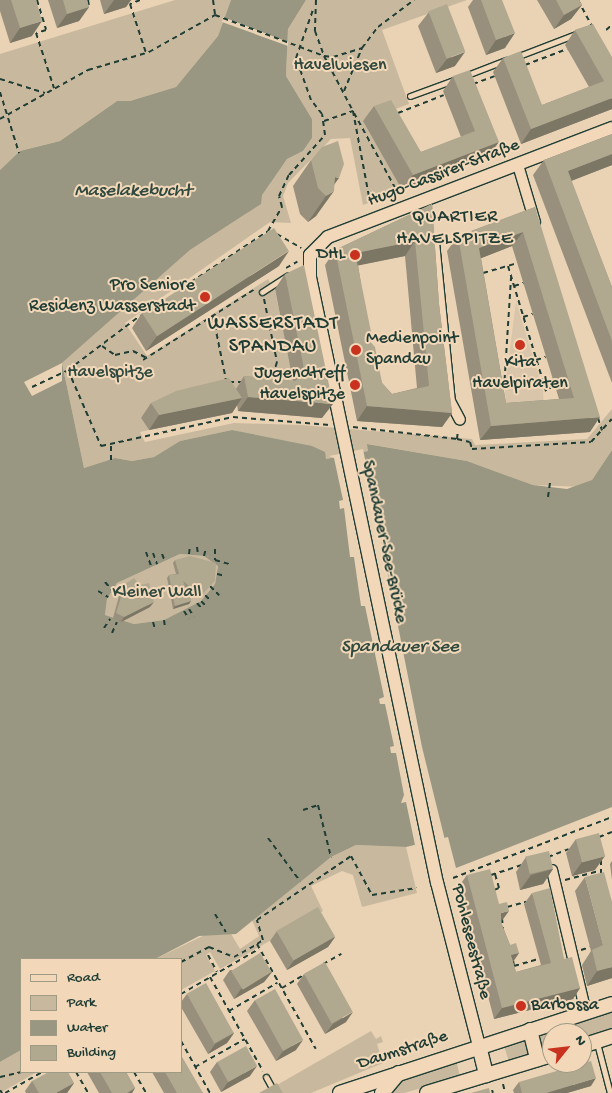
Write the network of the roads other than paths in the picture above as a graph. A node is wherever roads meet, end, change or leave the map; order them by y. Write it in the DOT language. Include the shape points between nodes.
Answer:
graph roads {
  1 [pos="585,31"];
  2 [pos="410,96"];
  3 [pos="612,128"];
  4 [pos="518,165"];
  5 [pos="426,200"];
  6 [pos="431,213"];
  7 [pos="433,231"];
  8 [pos="539,234"];
  9 [pos="302,271"];
  10 [pos="262,292"];
  11 [pos="460,420"];
  12 [pos="346,449"];
  13 [pos="429,847"];
  14 [pos="552,870"];
  15 [pos="612,1004"];
  16 [pos="586,1013"];
  17 [pos="530,1030"];
  18 [pos="612,1036"];
  19 [pos="597,1041"];
  20 [pos="592,1043"];
  21 [pos="479,1046"];
  22 [pos="542,1058"];
  23 [pos="537,1059"];
  24 [pos="402,1071"];
  25 [pos="486,1075"];
  26 [pos="266,1077"];
  27 [pos="275,1093"];
  28 [pos="340,1093"];
  29 [pos="382,1093"];
  30 [pos="427,1093"];
  31 [pos="610,1093"];
  1 -- 2 [label="lane"];
  3 -- 4 [label="street, Hugo-Cassirer-Straße"];
  4 -- 5 [label="street, Hugo-Cassirer-Straße"];
  4 -- 8 [label="street"];
  5 -- 6 [label="street"];
  5 -- 9 [label="street, Hugo-Cassirer-Straße" via="328,237 314,249"];
  7 -- 11 [label="street" via="450,401"];
  9 -- 10 [label="lane"];
  9 -- 12 [label="street, Hugo-Cassirer-Straße"];
  12 -- 13 [label="street, Spandauer-See-Brücke"];
  13 -- 21 [label="street, Pohleseestraße"];
  14 -- 16 [label="street"];
  15 -- 16 [label="main road, Daumstraße"];
  16 -- 17 [label="main road, Daumstraße"];
  17 -- 21 [label="main road, Daumstraße"];
  17 -- 23 [label="main road"];
  18 -- 19 [label="main road"];
  19 -- 20 [label="main road"];
  19 -- 31 [label="lane"];
  21 -- 24 [label="main road, Daumstraße"];
  21 -- 25 [label="main road"];
  22 -- 23 [label="main road"];
  23 -- 25 [label="main road"];
  24 -- 28 [label="main road, Daumstraße"];
  24 -- 29 [label="main road"];
  25 -- 30 [label="main road"];
  26 -- 27 [label="lane"];
}
